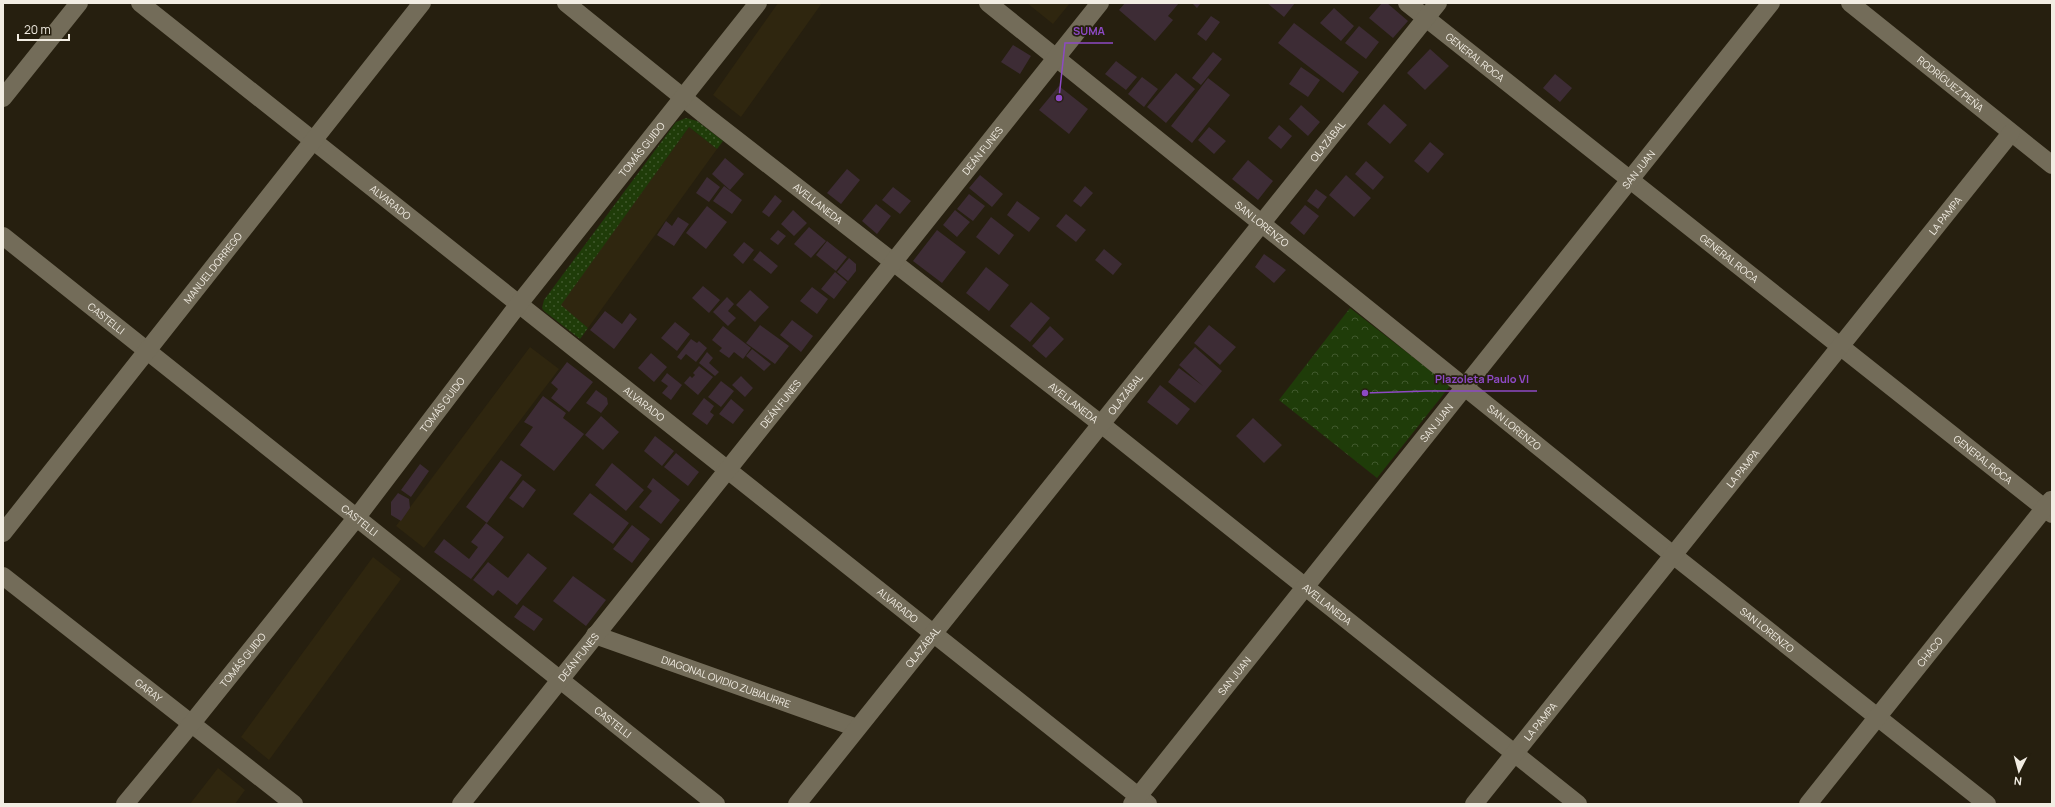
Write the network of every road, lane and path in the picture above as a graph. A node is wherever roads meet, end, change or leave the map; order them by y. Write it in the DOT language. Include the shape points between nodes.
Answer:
graph roads {
  1 [pos="79,3"];
  2 [pos="140,3"];
  3 [pos="422,3"];
  4 [pos="566,3"];
  5 [pos="758,3"];
  6 [pos="988,3"];
  7 [pos="1100,3"];
  8 [pos="1407,3"];
  9 [pos="1438,3"];
  10 [pos="1771,3"];
  11 [pos="1850,3"];
  12 [pos="1426,18"];
  13 [pos="1055,58"];
  14 [pos="3,98"];
  15 [pos="684,98"];
  16 [pos="2011,133"];
  17 [pos="313,140"];
  18 [pos="2052,165"];
  19 [pos="1630,180"];
  20 [pos="1261,223"];
  21 [pos="3,236"];
  22 [pos="893,261"];
  23 [pos="518,305"];
  24 [pos="1840,346"];
  25 [pos="147,351"];
  26 [pos="1465,386"];
  27 [pos="1100,424"];
  28 [pos="727,469"];
  29 [pos="2050,507"];
  30 [pos="357,517"];
  31 [pos="3,533"];
  32 [pos="1673,555"];
  33 [pos="3,576"];
  34 [pos="1305,586"];
  35 [pos="933,633"];
  36 [pos="595,635"];
  37 [pos="560,679"];
  38 [pos="1878,717"];
  39 [pos="192,723"];
  40 [pos="857,728"];
  41 [pos="1514,753"];
  42 [pos="1139,801"];
  43 [pos="125,804"];
  44 [pos="294,804"];
  45 [pos="461,804"];
  46 [pos="716,804"];
  47 [pos="797,804"];
  48 [pos="1474,804"];
  49 [pos="1578,804"];
  50 [pos="1808,804"];
  51 [pos="1987,804"];
  1 -- 14 [label="street"];
  2 -- 17 [label="street, ALVARADO"];
  3 -- 17 [label="street, MANUEL DORREGO"];
  4 -- 15 [label="street, AVELLANEDA"];
  5 -- 15 [label="street, TOMÁS GUIDO"];
  6 -- 13 [label="street, SAN LORENZO"];
  7 -- 13 [label="street, DEÁN FUNES"];
  8 -- 12 [label="street, GENERAL ROCA"];
  9 -- 12 [label="street, OLAZÁBAL"];
  10 -- 19 [label="street, SAN JUAN"];
  11 -- 16 [label="street, RODRÍGUEZ PEÑA"];
  12 -- 19 [label="street, GENERAL ROCA"];
  12 -- 20 [label="street, OLAZÁBAL"];
  13 -- 20 [label="street, SAN LORENZO"];
  13 -- 22 [label="street, DEÁN FUNES"];
  15 -- 22 [label="street, AVELLANEDA"];
  15 -- 23 [label="street, TOMÁS GUIDO"];
  16 -- 18 [label="street, RODRÍGUEZ PEÑA"];
  16 -- 24 [label="street, LA PAMPA"];
  17 -- 23 [label="street, ALVARADO"];
  17 -- 25 [label="street, MANUEL DORREGO"];
  19 -- 24 [label="street, GENERAL ROCA"];
  19 -- 26 [label="street, SAN JUAN"];
  20 -- 26 [label="street, SAN LORENZO"];
  20 -- 27 [label="street, OLAZÁBAL"];
  21 -- 25 [label="street, CASTELLI"];
  22 -- 27 [label="street, AVELLANEDA"];
  22 -- 28 [label="street, DEÁN FUNES"];
  23 -- 28 [label="street, ALVARADO"];
  23 -- 30 [label="street, TOMÁS GUIDO"];
  24 -- 29 [label="street, GENERAL ROCA"];
  24 -- 32 [label="street, LA PAMPA"];
  25 -- 30 [label="street, CASTELLI"];
  25 -- 31 [label="street, MANUEL DORREGO"];
  26 -- 32 [label="street, SAN LORENZO"];
  26 -- 34 [label="street, SAN JUAN"];
  27 -- 34 [label="street, AVELLANEDA"];
  27 -- 35 [label="street, OLAZÁBAL"];
  28 -- 35 [label="street, ALVARADO"];
  28 -- 36 [label="street, DEÁN FUNES"];
  29 -- 38 [label="street, CHACO"];
  30 -- 37 [label="street, CASTELLI"];
  30 -- 39 [label="street, TOMÁS GUIDO"];
  32 -- 38 [label="street, SAN LORENZO"];
  32 -- 41 [label="street, LA PAMPA"];
  33 -- 39 [label="street, GARAY"];
  34 -- 41 [label="street, AVELLANEDA"];
  34 -- 42 [label="street, SAN JUAN"];
  35 -- 40 [label="street, OLAZÁBAL"];
  35 -- 42 [label="street, ALVARADO"];
  36 -- 37 [label="street, DEÁN FUNES"];
  36 -- 40 [label="street, DIAGONAL OVIDIO ZUBIAURRE"];
  37 -- 45 [label="street, DEÁN FUNES"];
  37 -- 46 [label="street, CASTELLI"];
  38 -- 50 [label="street, CHACO"];
  38 -- 51 [label="street, SAN LORENZO"];
  39 -- 43 [label="street, TOMÁS GUIDO"];
  39 -- 44 [label="street, GARAY"];
  40 -- 47 [label="street, OLAZÁBAL"];
  41 -- 48 [label="street, LA PAMPA"];
  41 -- 49 [label="street, AVELLANEDA"];
}
